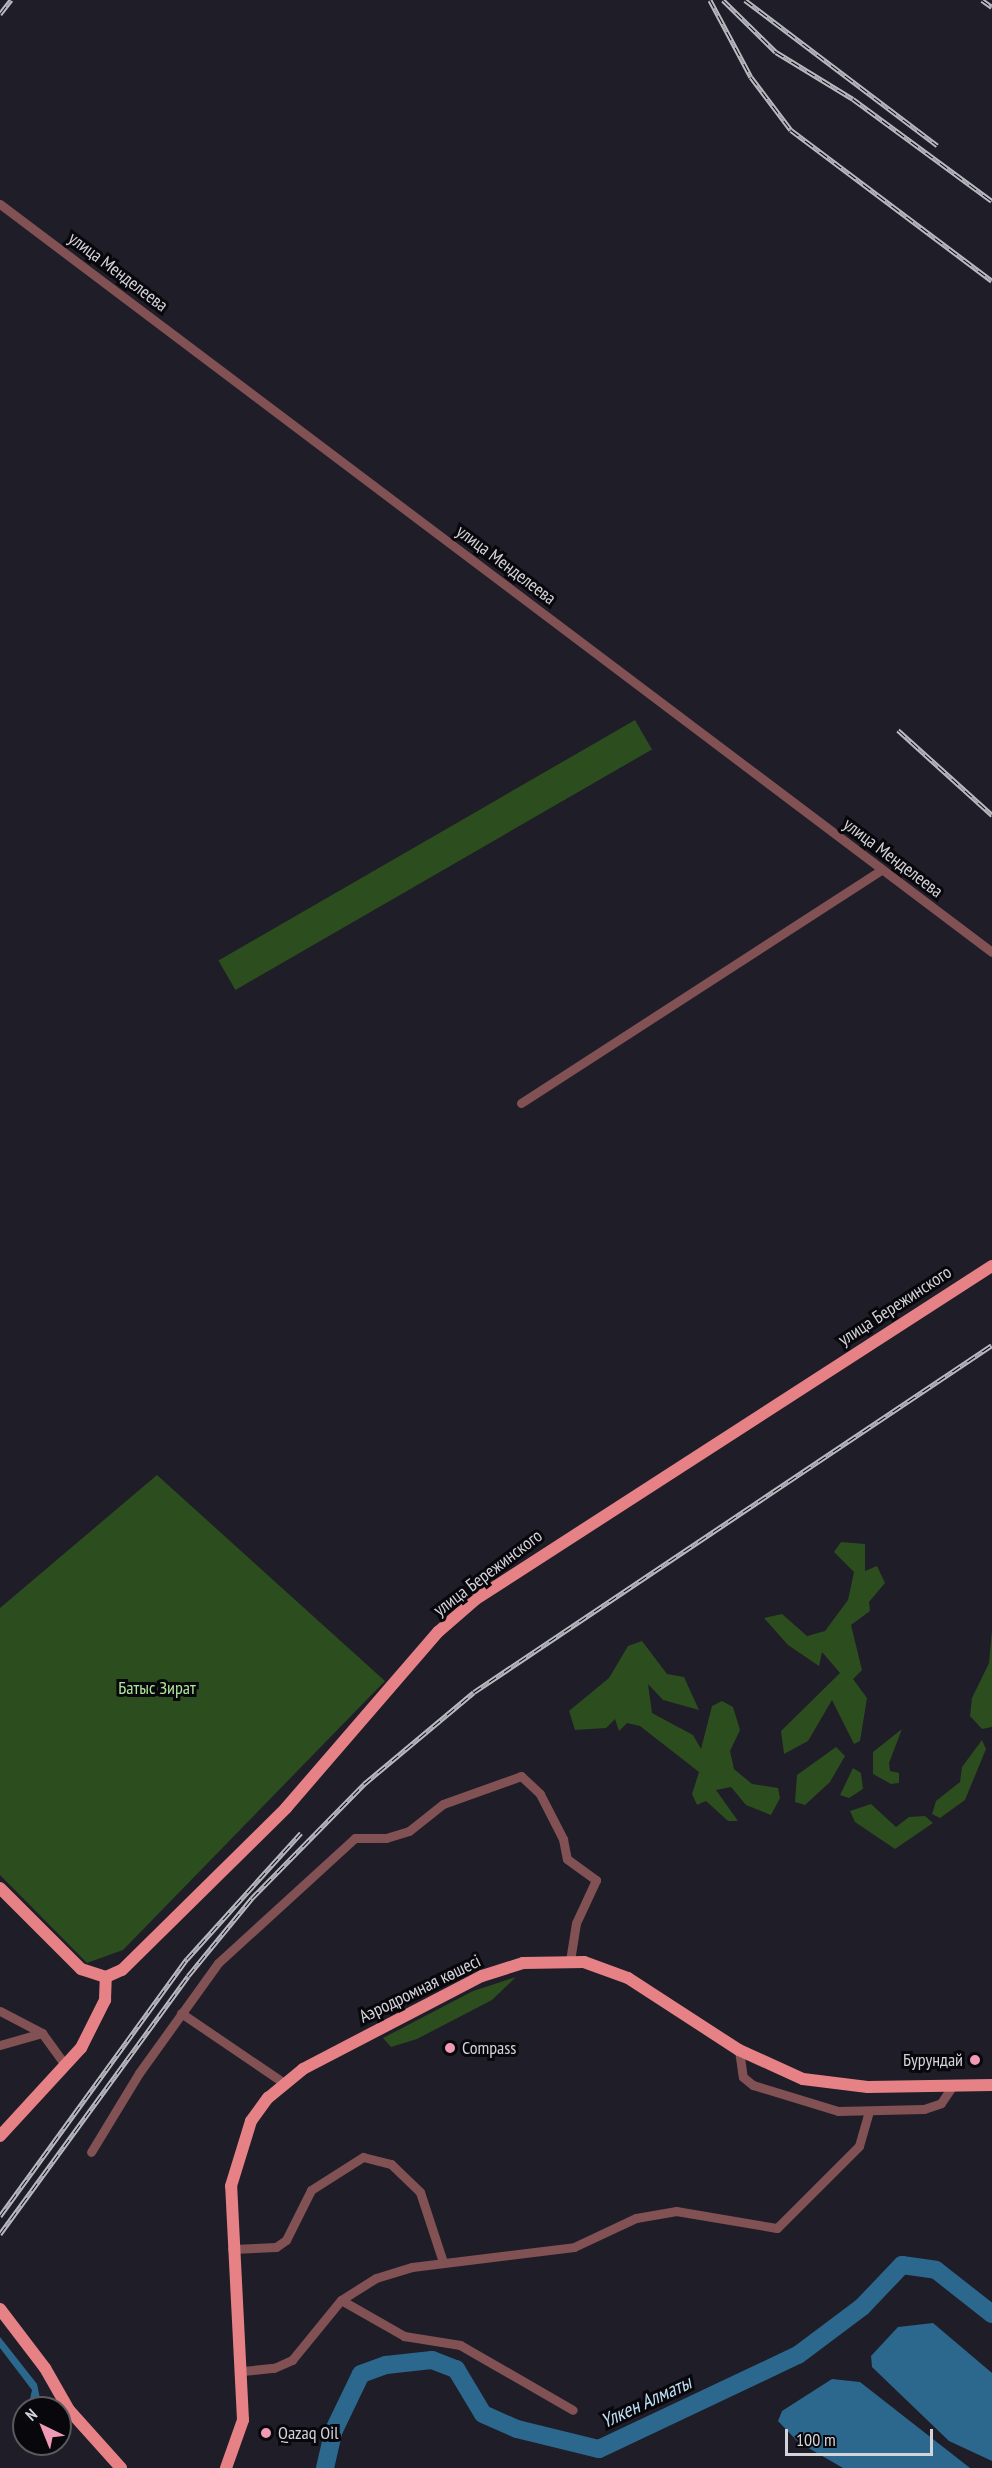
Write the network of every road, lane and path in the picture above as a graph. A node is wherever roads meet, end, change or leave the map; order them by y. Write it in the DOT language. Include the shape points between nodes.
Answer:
graph roads {
  1 [pos="0,204"];
  2 [pos="881,870"];
  3 [pos="992,952"];
  4 [pos="521,1103"];
  5 [pos="992,1266"];
  6 [pos="0,1888"];
  7 [pos="570,1959"];
  8 [pos="106,1977"];
  9 [pos="0,2011"];
  10 [pos="181,2013"];
  11 [pos="42,2033"];
  12 [pos="0,2045"];
  13 [pos="739,2050"];
  14 [pos="65,2065"];
  15 [pos="284,2083"];
  16 [pos="954,2084"];
  17 [pos="992,2085"];
  18 [pos="869,2112"];
  19 [pos="0,2136"];
  20 [pos="90,2152"];
  21 [pos="232,2249"];
  22 [pos="443,2262"];
  23 [pos="340,2300"];
  24 [pos="0,2309"];
  25 [pos="243,2371"];
  26 [pos="573,2409"];
  27 [pos="122,2468"];
  28 [pos="226,2468"];
  1 -- 2 [label="street, улица Менделеева"];
  2 -- 3 [label="street, улица Менделеева"];
  2 -- 4 [label="street"];
  5 -- 8 [label="main road, улица Бережинского" via="476,1599 438,1632 286,1808 122,1970"];
  6 -- 8 [label="main road" via="71,1963"];
  7 -- 10 [label="street" via="576,1923 596,1880 567,1859 563,1839 535,1788 521,1776 513,1777 443,1804 409,1831 350,1841 218,1963"];
  7 -- 13 [label="main road, Аэродромная көшесі" via="628,1978"];
  7 -- 15 [label="main road, Аэродромная көшесі" via="523,1963 482,1976"];
  8 -- 14 [label="main road" via="105,2000 81,2048"];
  9 -- 11 [label="street"];
  10 -- 15 [label="street"];
  10 -- 20 [label="street"];
  11 -- 12 [label="street"];
  11 -- 14 [label="street"];
  13 -- 16 [label="main road, Аэродромная көшесі" via="776,2071 837,2085"];
  13 -- 18 [label="street" via="743,2078 753,2085 838,2111"];
  14 -- 19 [label="main road"];
  15 -- 21 [label="main road, Аэродромная көшесі" via="251,2121 234,2162"];
  16 -- 17 [label="main road, Аэродромная көшесі"];
  16 -- 18 [label="street" via="941,2103 924,2109"];
  18 -- 22 [label="street" via="859,2146 777,2228 676,2211 636,2218 574,2247"];
  21 -- 22 [label="street" via="276,2247 286,2240 311,2190 363,2157 392,2164 420,2192"];
  21 -- 25 [label="main road, Аэродромная көшесі"];
  22 -- 23 [label="street" via="376,2278"];
  23 -- 25 [label="street" via="292,2360 274,2368"];
  23 -- 26 [label="street" via="404,2336 460,2345"];
  24 -- 27 [label="main road" via="45,2368 69,2410"];
  25 -- 28 [label="main road, Аэродромная көшесі" via="243,2420"];
}
